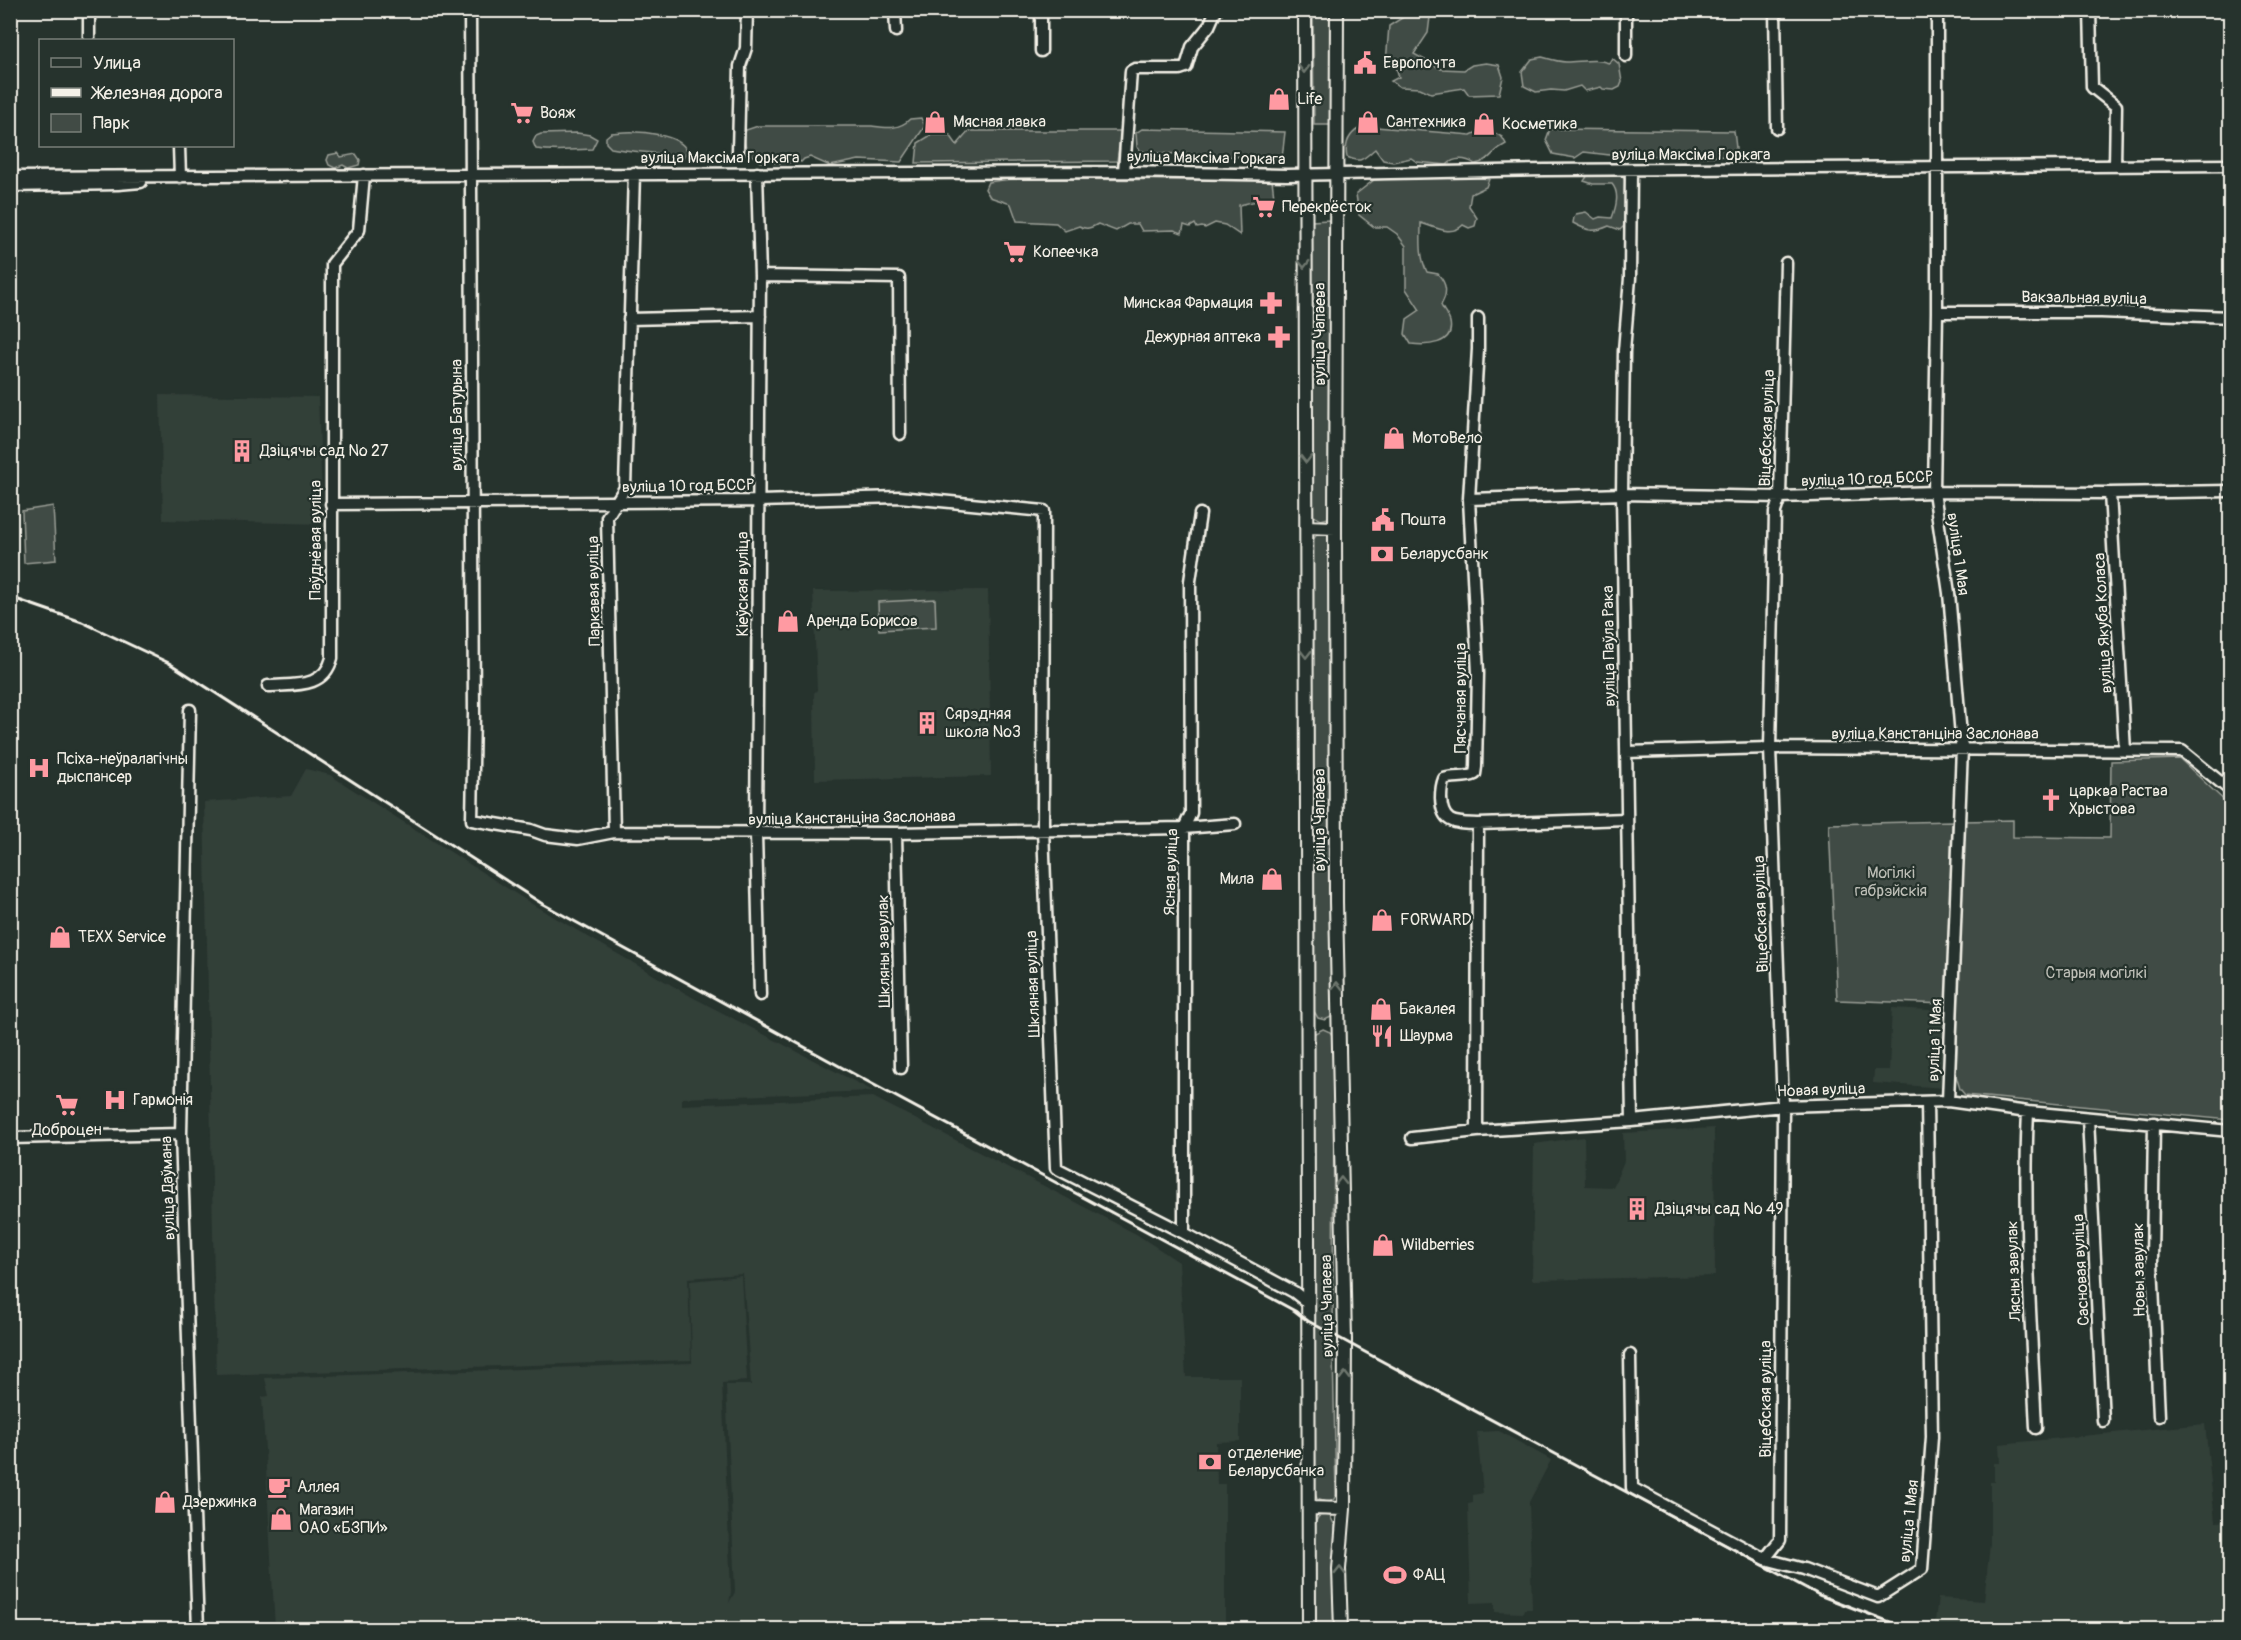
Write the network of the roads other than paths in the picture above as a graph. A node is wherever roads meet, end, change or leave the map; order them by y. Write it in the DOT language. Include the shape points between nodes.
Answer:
graph roads {
  1 [pos="470,10"];
  2 [pos="747,10"];
  3 [pos="895,10"];
  4 [pos="1041,10"];
  5 [pos="1216,10"];
  6 [pos="1305,10"];
  7 [pos="1336,10"];
  8 [pos="1626,10"];
  9 [pos="1775,10"];
  10 [pos="1937,10"];
  11 [pos="2090,10"];
  12 [pos="89,14"];
  13 [pos="896,31"];
  14 [pos="89,39"];
  15 [pos="1041,51"];
  16 [pos="1626,56"];
  17 [pos="1778,128"];
  18 [pos="179,147"];
  19 [pos="738,152"];
  20 [pos="2230,165"];
  21 [pos="2115,166"];
  22 [pos="1936,167"];
  23 [pos="1631,170"];
  24 [pos="1124,172"];
  25 [pos="634,173"];
  26 [pos="757,173"];
  27 [pos="470,174"];
  28 [pos="364,175"];
  29 [pos="1304,175"];
  30 [pos="1336,175"];
  31 [pos="10,177"];
  32 [pos="180,177"];
  33 [pos="10,186"];
  34 [pos="1786,263"];
  35 [pos="760,276"];
  36 [pos="1937,312"];
  37 [pos="760,316"];
  38 [pos="2230,317"];
  39 [pos="1478,318"];
  40 [pos="629,319"];
  41 [pos="900,434"];
  42 [pos="2230,491"];
  43 [pos="1934,492"];
  44 [pos="2110,493"];
  45 [pos="1622,494"];
  46 [pos="1780,497"];
  47 [pos="1469,500"];
  48 [pos="759,501"];
  49 [pos="617,502"];
  50 [pos="473,503"];
  51 [pos="331,504"];
  52 [pos="1044,511"];
  53 [pos="1200,514"];
  54 [pos="1306,527"];
  55 [pos="1335,528"];
  56 [pos="268,686"];
  57 [pos="190,710"];
  58 [pos="1770,748"];
  59 [pos="1962,748"];
  60 [pos="2125,751"];
  61 [pos="1626,752"];
  62 [pos="2230,790"];
  63 [pos="1626,819"];
  64 [pos="472,820"];
  65 [pos="1235,824"];
  66 [pos="1478,824"];
  67 [pos="1184,828"];
  68 [pos="1043,829"];
  69 [pos="614,832"];
  70 [pos="896,833"];
  71 [pos="756,834"];
  72 [pos="760,995"];
  73 [pos="901,1068"];
  74 [pos="1948,1101"];
  75 [pos="1927,1102"];
  76 [pos="1783,1106"];
  77 [pos="2028,1112"];
  78 [pos="2088,1118"];
  79 [pos="1632,1121"];
  80 [pos="2154,1123"];
  81 [pos="1477,1131"];
  82 [pos="2230,1131"];
  83 [pos="181,1134"];
  84 [pos="10,1138"];
  85 [pos="1412,1138"];
  86 [pos="1184,1233"];
  87 [pos="1308,1303"];
  88 [pos="1630,1355"];
  89 [pos="2160,1416"];
  90 [pos="2103,1420"];
  91 [pos="2036,1428"];
  92 [pos="1309,1508"];
  93 [pos="1344,1509"];
  94 [pos="1765,1559"];
  95 [pos="198,1629"];
  96 [pos="1309,1629"];
  97 [pos="1341,1629"];
  1 -- 27 [label="street, вуліца Батурына"];
  2 -- 19 [label="street" via="746,48 740,66"];
  3 -- 13 [label="street"];
  4 -- 15 [label="street"];
  5 -- 24 [label="street" via="1209,26 1192,46 1186,67 1131,71"];
  6 -- 29 [label="main road, вуліца Чапаева, one-way"];
  7 -- 30 [label="main road, вуліца Чапаева"];
  8 -- 16 [label="street"];
  9 -- 17 [label="street"];
  10 -- 22 [label="street, вуліца 1 Мая"];
  11 -- 21 [label="street" via="2092,87 2116,106"];
  12 -- 14 [label="street"];
  18 -- 32 [label="street"];
  20 -- 21 [label="street, вуліца Максіма Горкага"];
  21 -- 22 [label="street, вуліца Максіма Горкага"];
  22 -- 23 [label="street, вуліца Максіма Горкага"];
  22 -- 36 [label="street, вуліца 1 Мая"];
  23 -- 30 [label="street, вуліца Максіма Горкага"];
  23 -- 45 [label="street, вуліца Паўла Рака"];
  24 -- 26 [label="street, вуліца Максіма Горкага"];
  24 -- 29 [label="street, вуліца Максіма Горкага"];
  25 -- 26 [label="street, вуліца Максіма Горкага"];
  25 -- 27 [label="street, вуліца Максіма Горкага"];
  25 -- 40 [label="street, Паркавая вуліца"];
  26 -- 35 [label="street, Кіеўская вуліца"];
  27 -- 28 [label="street, вуліца Максіма Горкага"];
  27 -- 50 [label="street, вуліца Батурына"];
  28 -- 32 [label="street, вуліца Максіма Горкага"];
  28 -- 51 [label="street, Паўднёвая вуліца" via="358,230 332,264"];
  29 -- 30 [label="street, вуліца Максіма Горкага"];
  29 -- 54 [label="main road, вуліца Чапаева, one-way"];
  30 -- 55 [label="main road, вуліца Чапаева"];
  31 -- 32 [label="street, вуліца Максіма Горкага"];
  32 -- 33 [label="street, вуліца Максіма Горкага" via="118,184"];
  34 -- 46 [label="street, Віцебская вуліца"];
  35 -- 37 [label="street, Кіеўская вуліца"];
  35 -- 41 [label="street" via="899,278"];
  36 -- 38 [label="street, Вакзальная вуліца"];
  36 -- 43 [label="street, вуліца 1 Мая"];
  37 -- 40 [label="street"];
  37 -- 48 [label="street, Кіеўская вуліца"];
  39 -- 47 [label="street, Пясчаная вуліца"];
  40 -- 49 [label="street, Паркавая вуліца" via="625,488"];
  42 -- 44 [label="street, вуліца 10 год БССР"];
  43 -- 44 [label="street, вуліца 10 год БССР"];
  43 -- 46 [label="street, вуліца 10 год БССР"];
  43 -- 59 [label="street, вуліца 1 Мая" via="1949,593"];
  44 -- 60 [label="street, вуліца Якуба Коласа"];
  45 -- 46 [label="street, вуліца 10 год БССР"];
  45 -- 47 [label="street, вуліца 10 год БССР"];
  45 -- 61 [label="street, вуліца Паўла Рака"];
  46 -- 58 [label="street, Віцебская вуліца" via="1775,512"];
  47 -- 66 [label="street, Пясчаная вуліца" via="1478,673 1476,767 1475,774 1468,777 1444,779 1441,807 1445,817 1455,823"];
  48 -- 49 [label="street, вуліца 10 год БССР"];
  48 -- 52 [label="street, вуліца 10 год БССР" via="899,497"];
  48 -- 71 [label="street, Кіеўская вуліца"];
  49 -- 50 [label="street, вуліца 10 год БССР"];
  49 -- 69 [label="street, Паркавая вуліца" via="607,517"];
  50 -- 51 [label="street, вуліца 10 год БССР"];
  50 -- 64 [label="street, вуліца Батурына"];
  51 -- 56 [label="street, Паўднёвая вуліца" via="330,667 315,682"];
  52 -- 68 [label="street, Шкляная вуліца"];
  53 -- 67 [label="street, Ясная вуліца" via="1190,582 1191,813"];
  54 -- 55 [label="main road"];
  54 -- 87 [label="main road, вуліца Чапаева, one-way"];
  93 -- 55 [label="main road, вуліца Чапаева, one-way"];
  57 -- 83 [label="street, вуліца Даўмана"];
  58 -- 59 [label="street, вуліца Канстанціна Заслонава"];
  58 -- 61 [label="street, вуліца Канстанціна Заслонава"];
  58 -- 76 [label="street, Віцебская вуліца"];
  59 -- 60 [label="street, вуліца Канстанціна Заслонава"];
  59 -- 74 [label="street, вуліца 1 Мая"];
  60 -- 62 [label="street, вуліца Канстанціна Заслонава" via="2182,751"];
  61 -- 63 [label="street, вуліца Паўла Рака"];
  63 -- 66 [label="street"];
  63 -- 79 [label="street, вуліца Паўла Рака"];
  64 -- 69 [label="street, вуліца Канстанціна Заслонава" via="578,839"];
  65 -- 67 [label="street, вуліца Канстанціна Заслонава"];
  66 -- 81 [label="street"];
  67 -- 68 [label="street, вуліца Канстанціна Заслонава"];
  67 -- 86 [label="street, Ясная вуліца"];
  68 -- 70 [label="street, вуліца Канстанціна Заслонава"];
  68 -- 86 [label="street, Шкляная вуліца" via="1056,1168"];
  69 -- 71 [label="street, вуліца Канстанціна Заслонава"];
  70 -- 71 [label="street, вуліца Канстанціна Заслонава"];
  70 -- 73 [label="street, Шкляны завулак"];
  71 -- 72 [label="street, Кіеўская вуліца"];
  74 -- 75 [label="street, Новая вуліца"];
  74 -- 77 [label="street, Новая вуліца"];
  75 -- 76 [label="street, Новая вуліца"];
  75 -- 94 [label="street, вуліца 1 Мая" via="1932,1437 1922,1569 1878,1597"];
  76 -- 79 [label="street, Новая вуліца"];
  76 -- 94 [label="street, Віцебская вуліца" via="1780,1540"];
  77 -- 78 [label="street, Новая вуліца"];
  77 -- 91 [label="street, Лясны завулак" via="2025,1172"];
  78 -- 80 [label="street, Новая вуліца"];
  78 -- 90 [label="street, Сасновая вуліца"];
  79 -- 81 [label="street, Новая вуліца"];
  80 -- 82 [label="street, Новая вуліца"];
  80 -- 89 [label="street, Новы завулак" via="2152,1262"];
  81 -- 85 [label="street, Новая вуліца"];
  83 -- 84 [label="street"];
  83 -- 95 [label="street, вуліца Даўмана"];
  86 -- 87 [label="street, Шкляная вуліца"];
  87 -- 92 [label="main road, вуліца Чапаева"];
  88 -- 94 [label="street" via="1632,1488"];
  92 -- 93 [label="main road"];
  92 -- 96 [label="main road, вуліца Чапаева"];
  97 -- 93 [label="main road, вуліца Чапаева, one-way"];
}
